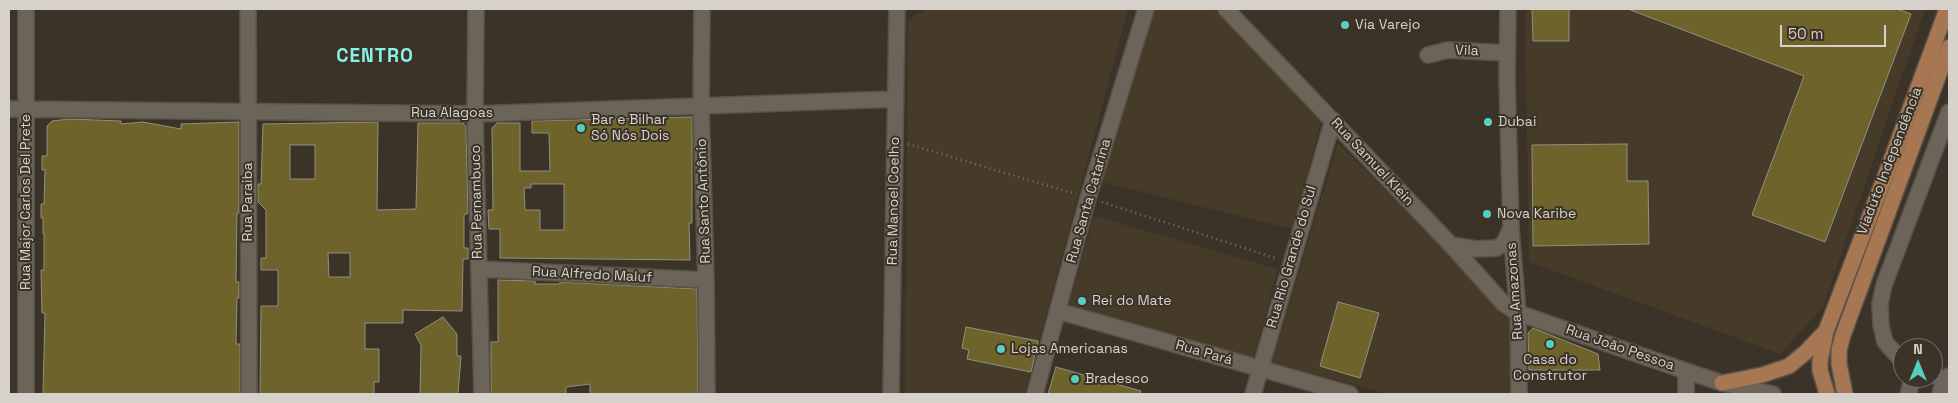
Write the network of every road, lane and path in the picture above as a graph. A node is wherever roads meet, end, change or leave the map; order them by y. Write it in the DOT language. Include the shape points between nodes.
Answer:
graph roads {
  1 [pos="26,9"];
  2 [pos="248,9"];
  3 [pos="476,9"];
  4 [pos="702,9"];
  5 [pos="897,9"];
  6 [pos="1146,9"];
  7 [pos="1226,9"];
  8 [pos="1508,9"];
  9 [pos="1947,9"];
  10 [pos="1949,47"];
  11 [pos="1507,53"];
  12 [pos="1428,55"];
  13 [pos="896,99"];
  14 [pos="701,106"];
  15 [pos="9,109"];
  16 [pos="26,109"];
  17 [pos="248,112"];
  18 [pos="1949,112"];
  19 [pos="475,114"];
  20 [pos="1333,120"];
  21 [pos="895,140"];
  22 [pos="1088,198"];
  23 [pos="1511,228"];
  24 [pos="1451,245"];
  25 [pos="1291,263"];
  26 [pos="479,269"];
  27 [pos="706,280"];
  28 [pos="1058,311"];
  29 [pos="1518,313"];
  30 [pos="1826,331"];
  31 [pos="1893,351"];
  32 [pos="1259,369"];
  33 [pos="1686,371"];
  34 [pos="1841,373"];
  35 [pos="1722,383"];
  36 [pos="26,394"];
  37 [pos="249,394"];
  38 [pos="482,394"];
  39 [pos="707,394"];
  40 [pos="891,394"];
  41 [pos="1035,394"];
  42 [pos="1252,394"];
  43 [pos="1350,394"];
  44 [pos="1520,394"];
  45 [pos="1686,394"];
  46 [pos="1732,394"];
  47 [pos="1773,394"];
  48 [pos="1827,394"];
  49 [pos="1845,394"];
  50 [pos="1855,394"];
  1 -- 16 [label="street, Rua Major Carlos Del Prete"];
  2 -- 17 [label="street, Rua Paraiba"];
  3 -- 19 [label="street, Rua Pernambuco"];
  4 -- 14 [label="street, Rua Santo Antônio"];
  5 -- 13 [label="street, Rua Manoel Coelho"];
  6 -- 22 [label="street, Rua Santa Catarina"];
  7 -- 20 [label="street, Rua Samuel Klein"];
  8 -- 11 [label="street, Rua Amazonas"];
  9 -- 30 [label="main road, Viaduto Independência"];
  10 -- 34 [label="main road, Viaduto Independência" via="1849,318 1839,350"];
  11 -- 12 [label="street, Vila" via="1448,50"];
  11 -- 23 [label="street, Rua Amazonas"];
  13 -- 14 [label="street, Rua Alagoas"];
  13 -- 21 [label="street, Rua Manoel Coelho"];
  14 -- 19 [label="street, Rua Alagoas"];
  14 -- 27 [label="street, Rua Santo Antônio"];
  15 -- 16 [label="street, Rua Alagoas"];
  16 -- 17 [label="street, Rua Alagoas"];
  16 -- 36 [label="street, Rua Major Carlos Del Prete"];
  17 -- 19 [label="street, Rua Alagoas"];
  17 -- 37 [label="street, Rua Paraiba"];
  18 -- 31 [label="street" via="1884,285 1880,304 1881,325 1885,342"];
  19 -- 26 [label="street, Rua Pernambuco"];
  20 -- 24 [label="street, Rua Samuel Klein"];
  20 -- 25 [label="street, Rua Rio Grande do Sul"];
  21 -- 22 [label="path"];
  21 -- 40 [label="street, Rua Manoel Coelho"];
  22 -- 25 [label="path"];
  22 -- 28 [label="street, Rua Santa Catarina"];
  23 -- 24 [label="street" via="1504,243 1497,248"];
  23 -- 29 [label="street, Rua Amazonas"];
  24 -- 29 [label="street, Rua Samuel Klein" via="1504,304"];
  25 -- 32 [label="street, Rua Rio Grande do Sul"];
  26 -- 27 [label="street, Rua Alfredo Maluf"];
  26 -- 38 [label="street, Rua Pernambuco"];
  27 -- 39 [label="street, Rua Santo Antônio"];
  28 -- 32 [label="street, Rua Pará"];
  28 -- 41 [label="street, Rua Santa Catarina"];
  29 -- 33 [label="street, Rua João Pessoa"];
  29 -- 44 [label="street, Rua Amazonas"];
  30 -- 35 [label="main road" via="1789,366"];
  30 -- 48 [label="main road, Viaduto Independência" via="1820,370"];
  32 -- 42 [label="street, Rua Rio Grande do Sul"];
  32 -- 43 [label="street, Rua Pará"];
  33 -- 35 [label="street, Rua João Pessoa"];
  33 -- 45 [label="street"];
  34 -- 49 [label="main road, Viaduto Independência"];
  34 -- 50 [label="main road"];
  35 -- 46 [label="street, Rua João Pessoa"];
  35 -- 47 [label="street, Rua João Pessoa"];
}
